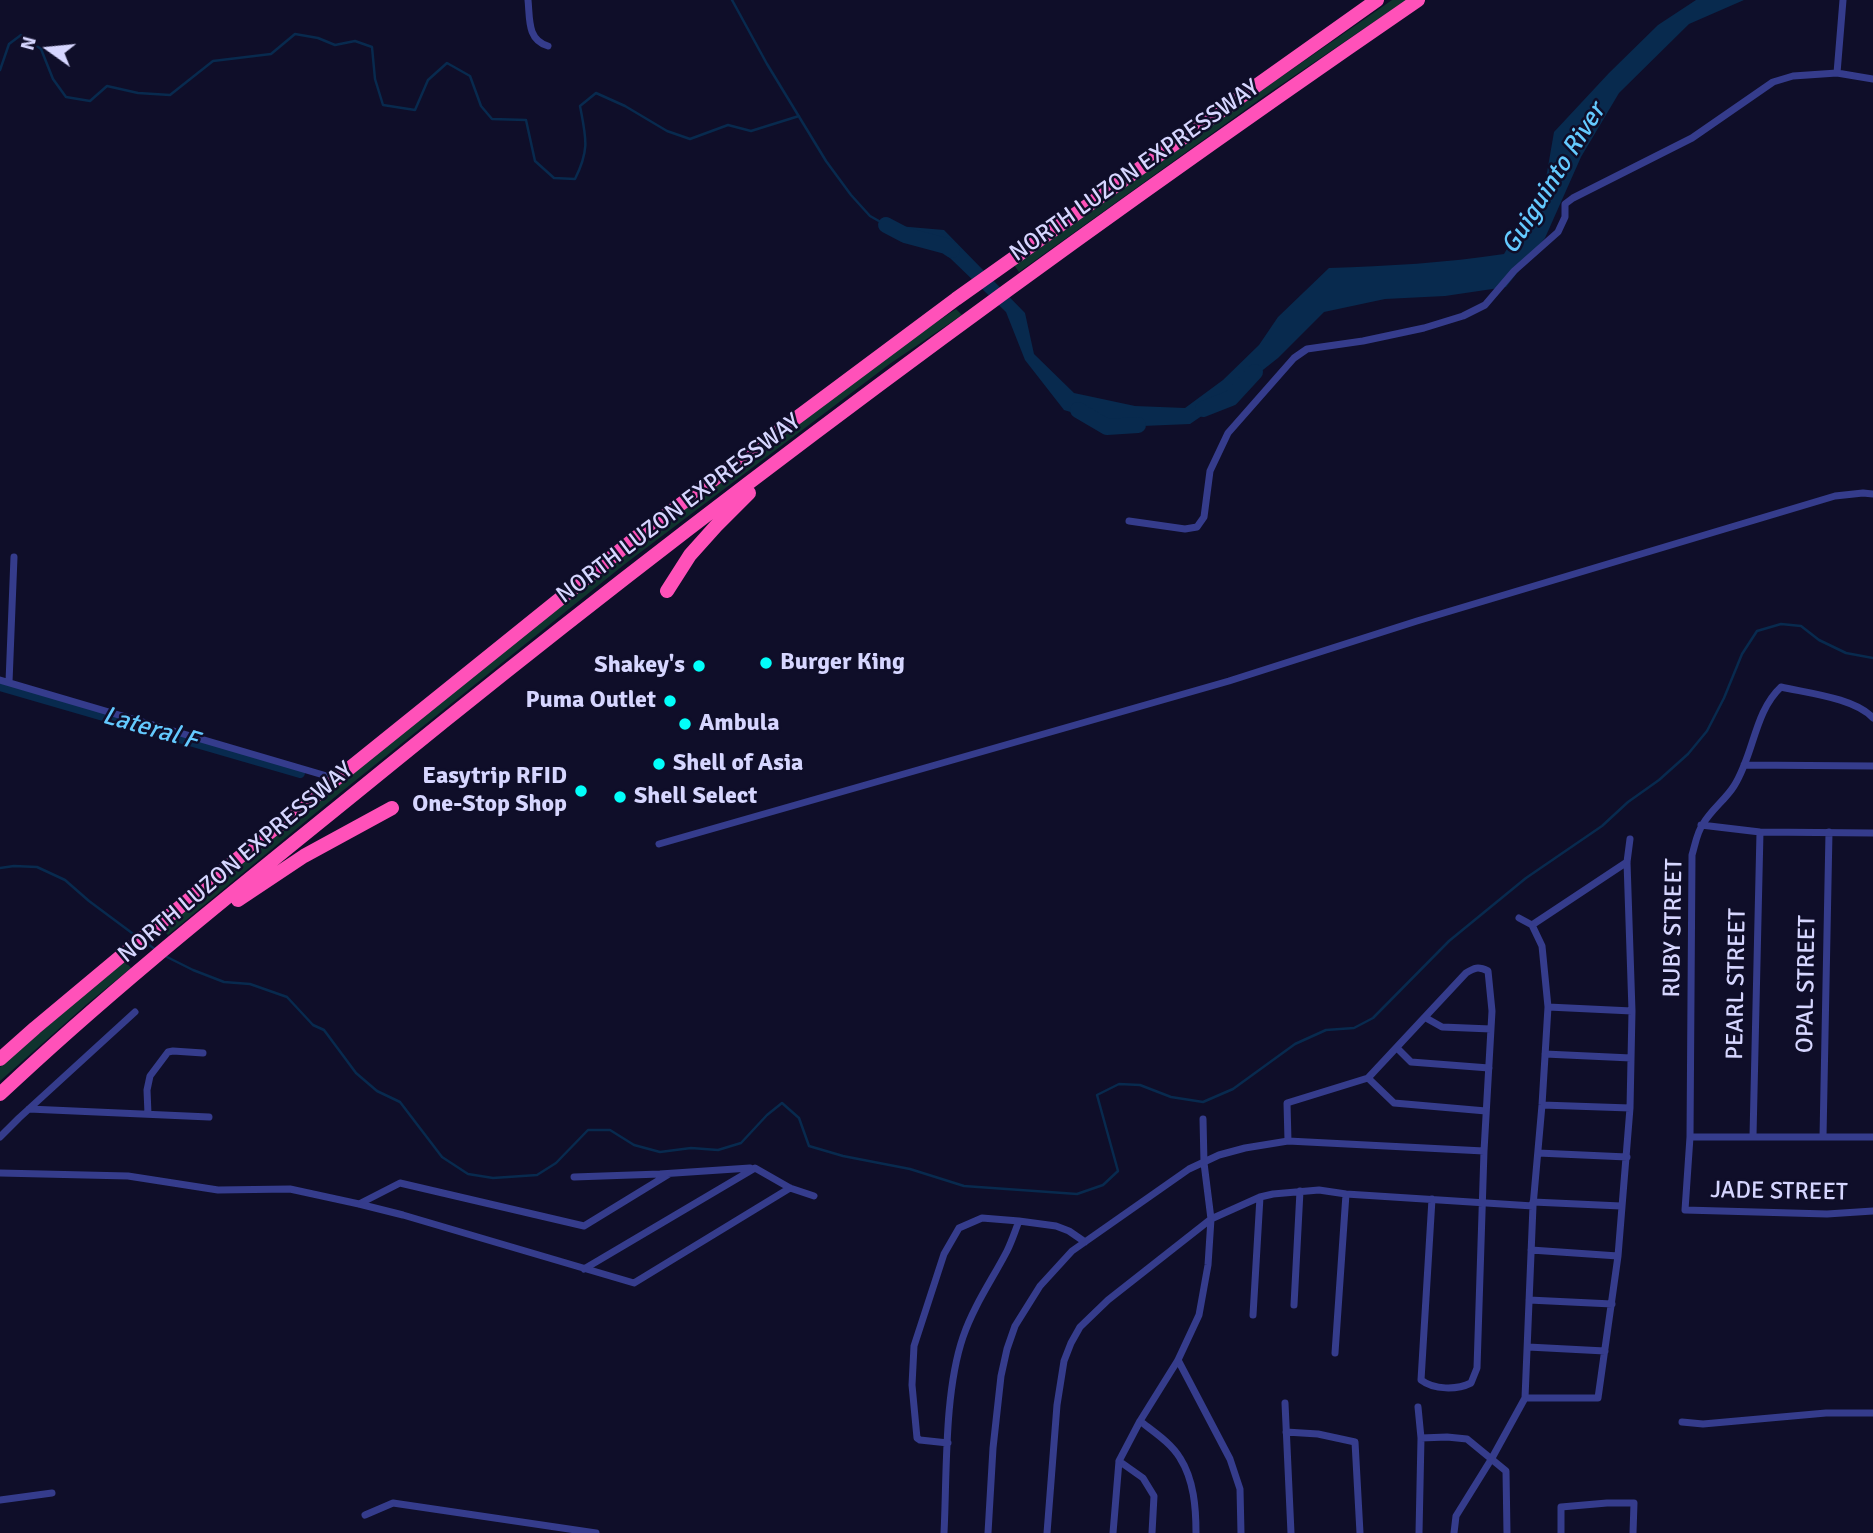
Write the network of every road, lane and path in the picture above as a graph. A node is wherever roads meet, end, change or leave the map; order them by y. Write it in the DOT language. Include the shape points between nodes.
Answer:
graph roads {
  1 [pos="528,0"];
  2 [pos="1377,0"];
  3 [pos="1418,0"];
  4 [pos="1843,0"];
  5 [pos="548,46"];
  6 [pos="1837,74"];
  7 [pos="1873,79"];
  8 [pos="866,396"];
  9 [pos="1873,494"];
  10 [pos="1129,521"];
  11 [pos="14,557"];
  12 [pos="667,591"];
  13 [pos="0,680"];
  14 [pos="9,682"];
  15 [pos="1873,718"];
  16 [pos="1745,765"];
  17 [pos="1873,766"];
  18 [pos="337,779"];
  19 [pos="392,808"];
  20 [pos="1701,825"];
  21 [pos="1760,832"];
  22 [pos="1829,832"];
  23 [pos="1873,833"];
  24 [pos="1630,839"];
  25 [pos="659,844"];
  26 [pos="1627,862"];
  27 [pos="1519,918"];
  28 [pos="1532,925"];
  29 [pos="174,943"];
  30 [pos="1548,1007"];
  31 [pos="1632,1011"];
  32 [pos="135,1013"];
  33 [pos="1426,1018"];
  34 [pos="1491,1029"];
  35 [pos="1397,1048"];
  36 [pos="203,1053"];
  37 [pos="1545,1055"];
  38 [pos="1631,1058"];
  39 [pos="0,1059"];
  40 [pos="1489,1068"];
  41 [pos="1368,1078"];
  42 [pos="0,1094"];
  43 [pos="1542,1105"];
  44 [pos="1630,1108"];
  45 [pos="29,1109"];
  46 [pos="1486,1111"];
  47 [pos="148,1114"];
  48 [pos="209,1117"];
  49 [pos="1203,1118"];
  50 [pos="1753,1136"];
  51 [pos="1690,1137"];
  52 [pos="1823,1137"];
  53 [pos="1873,1137"];
  54 [pos="0,1138"];
  55 [pos="1288,1141"];
  56 [pos="1484,1151"];
  57 [pos="1538,1153"];
  58 [pos="1627,1157"];
  59 [pos="1204,1163"];
  60 [pos="755,1168"];
  61 [pos="0,1173"];
  62 [pos="669,1174"];
  63 [pos="574,1177"];
  64 [pos="790,1188"];
  65 [pos="1300,1191"];
  66 [pos="1346,1194"];
  67 [pos="814,1196"];
  68 [pos="1260,1197"];
  69 [pos="1432,1199"];
  70 [pos="359,1203"];
  71 [pos="1483,1204"];
  72 [pos="1533,1204"];
  73 [pos="1621,1206"];
  74 [pos="1685,1210"];
  75 [pos="1873,1210"];
  76 [pos="1212,1219"];
  77 [pos="1019,1221"];
  78 [pos="1085,1242"];
  79 [pos="1531,1250"];
  80 [pos="1618,1256"];
  81 [pos="584,1269"];
  82 [pos="1529,1300"];
  83 [pos="1612,1304"];
  84 [pos="1294,1305"];
  85 [pos="1253,1315"];
  86 [pos="1528,1347"];
  87 [pos="1605,1351"];
  88 [pos="1335,1353"];
  89 [pos="1178,1360"];
  90 [pos="1525,1398"];
  91 [pos="1285,1403"];
  92 [pos="1418,1407"];
  93 [pos="1873,1413"];
  94 [pos="1140,1421"];
  95 [pos="1682,1422"];
  96 [pos="1286,1432"];
  97 [pos="1421,1438"];
  98 [pos="948,1443"];
  99 [pos="1492,1458"];
  100 [pos="1119,1461"];
  101 [pos="52,1493"];
  102 [pos="0,1500"];
  103 [pos="365,1516"];
  104 [pos="596,1533"];
  105 [pos="944,1533"];
  106 [pos="988,1533"];
  107 [pos="1047,1533"];
  108 [pos="1113,1533"];
  109 [pos="1152,1533"];
  110 [pos="1196,1533"];
  111 [pos="1241,1533"];
  112 [pos="1291,1533"];
  113 [pos="1360,1533"];
  114 [pos="1419,1533"];
  115 [pos="1454,1533"];
  116 [pos="1507,1533"];
  117 [pos="1561,1533"];
  118 [pos="1633,1533"];
  1 -- 5 [label="street" via="535,40"];
  2 -- 18 [label="highway, NORTH LUZON EXPRESSWAY" via="1007,262 638,536"];
  3 -- 8 [label="highway, NORTH LUZON EXPRESSWAY" via="1022,279"];
  4 -- 6 [label="street"];
  6 -- 7 [label="street"];
  6 -- 10 [label="street" via="1773,82 1692,138 1573,198 1566,204 1558,232 1485,304 1463,316 1363,341 1307,349 1228,433 1210,471 1204,517 1197,527 1185,530"];
  8 -- 12 [label="highway" via="742,499 690,555"];
  8 -- 29 [label="highway, NORTH LUZON EXPRESSWAY" via="658,551 472,698"];
  9 -- 25 [label="street" via="1835,496 1229,681"];
  11 -- 14 [label="street"];
  13 -- 14 [label="street"];
  14 -- 18 [label="street"];
  15 -- 16 [label="street, RUBY STREET" via="1843,701 1781,687 1765,707"];
  16 -- 17 [label="street"];
  16 -- 20 [label="street, RUBY STREET" via="1735,785"];
  18 -- 39 [label="highway, NORTH LUZON EXPRESSWAY"];
  19 -- 29 [label="highway" via="304,856"];
  20 -- 21 [label="street"];
  20 -- 51 [label="street, RUBY STREET" via="1692,855"];
  21 -- 22 [label="street"];
  21 -- 50 [label="street, PEARL STREET"];
  22 -- 23 [label="street"];
  22 -- 52 [label="street, OPAL STREET"];
  24 -- 26 [label="street"];
  26 -- 28 [label="street"];
  26 -- 31 [label="street"];
  27 -- 28 [label="street"];
  28 -- 30 [label="street" via="1542,946"];
  29 -- 42 [label="highway, NORTH LUZON EXPRESSWAY"];
  30 -- 31 [label="street"];
  30 -- 37 [label="street"];
  31 -- 38 [label="street"];
  32 -- 45 [label="street"];
  33 -- 34 [label="street" via="1442,1027"];
  33 -- 34 [label="street" via="1465,973 1482,968 1488,971"];
  33 -- 35 [label="street"];
  34 -- 40 [label="street"];
  35 -- 40 [label="street" via="1411,1062"];
  35 -- 41 [label="street"];
  36 -- 47 [label="street" via="167,1052 150,1076"];
  37 -- 38 [label="street"];
  37 -- 43 [label="street"];
  38 -- 44 [label="street"];
  40 -- 46 [label="street"];
  41 -- 46 [label="street" via="1394,1103"];
  41 -- 55 [label="street" via="1287,1103"];
  43 -- 44 [label="street"];
  43 -- 57 [label="street"];
  44 -- 58 [label="street"];
  45 -- 47 [label="street"];
  45 -- 54 [label="street"];
  46 -- 56 [label="street"];
  47 -- 48 [label="street"];
  49 -- 59 [label="street"];
  50 -- 51 [label="street"];
  50 -- 52 [label="street"];
  51 -- 74 [label="street, RUBY STREET"];
  52 -- 53 [label="street"];
  55 -- 56 [label="street"];
  55 -- 59 [label="street" via="1245,1148"];
  56 -- 71 [label="street"];
  57 -- 58 [label="street"];
  57 -- 72 [label="street"];
  58 -- 73 [label="street"];
  59 -- 76 [label="street"];
  59 -- 78 [label="street"];
  60 -- 62 [label="street"];
  60 -- 64 [label="street"];
  60 -- 81 [label="street"];
  61 -- 70 [label="street" via="128,1176 218,1190 290,1189"];
  62 -- 63 [label="street"];
  62 -- 70 [label="street" via="584,1226 400,1182"];
  64 -- 67 [label="street"];
  64 -- 81 [label="street" via="634,1283"];
  65 -- 66 [label="street"];
  65 -- 68 [label="street"];
  65 -- 84 [label="street"];
  66 -- 69 [label="street"];
  66 -- 88 [label="street"];
  68 -- 76 [label="street"];
  68 -- 85 [label="street"];
  69 -- 71 [label="street"];
  69 -- 71 [label="street" via="1421,1380 1431,1386 1464,1387 1471,1383 1477,1368"];
  70 -- 81 [label="street"];
  71 -- 72 [label="street"];
  72 -- 73 [label="street"];
  72 -- 79 [label="street"];
  73 -- 80 [label="street"];
  74 -- 75 [label="street, JADE STREET" via="1827,1214"];
  76 -- 89 [label="street" via="1199,1315"];
  76 -- 107 [label="street" via="1108,1300 1080,1326 1071,1343 1057,1405"];
  77 -- 78 [label="street" via="1056,1226"];
  77 -- 98 [label="street" via="962,1340"];
  77 -- 98 [label="street" via="982,1218 959,1228 944,1254 923,1316 912,1366 916,1434 920,1440"];
  78 -- 106 [label="street" via="1040,1286 1015,1326 1007,1349 993,1448"];
  79 -- 80 [label="street"];
  79 -- 82 [label="street"];
  80 -- 83 [label="street"];
  82 -- 83 [label="street"];
  82 -- 86 [label="street"];
  83 -- 87 [label="street"];
  86 -- 87 [label="street"];
  86 -- 90 [label="street"];
  87 -- 90 [label="street" via="1598,1398"];
  89 -- 94 [label="street"];
  89 -- 111 [label="street" via="1230,1459 1240,1489"];
  90 -- 99 [label="street"];
  91 -- 96 [label="street"];
  92 -- 97 [label="street"];
  93 -- 95 [label="street"];
  94 -- 100 [label="street"];
  94 -- 110 [label="street" via="1180,1458 1192,1487"];
  96 -- 112 [label="street"];
  96 -- 113 [label="street" via="1356,1443"];
  97 -- 99 [label="street" via="1467,1439"];
  97 -- 114 [label="street"];
  98 -- 105 [label="street"];
  99 -- 115 [label="street" via="1456,1516"];
  99 -- 116 [label="street" via="1506,1471"];
  100 -- 108 [label="street"];
  100 -- 109 [label="street" via="1143,1478 1154,1496"];
  101 -- 102 [label="street"];
  103 -- 104 [label="street" via="393,1503"];
  117 -- 118 [label="street" via="1561,1507 1634,1503"];
}
